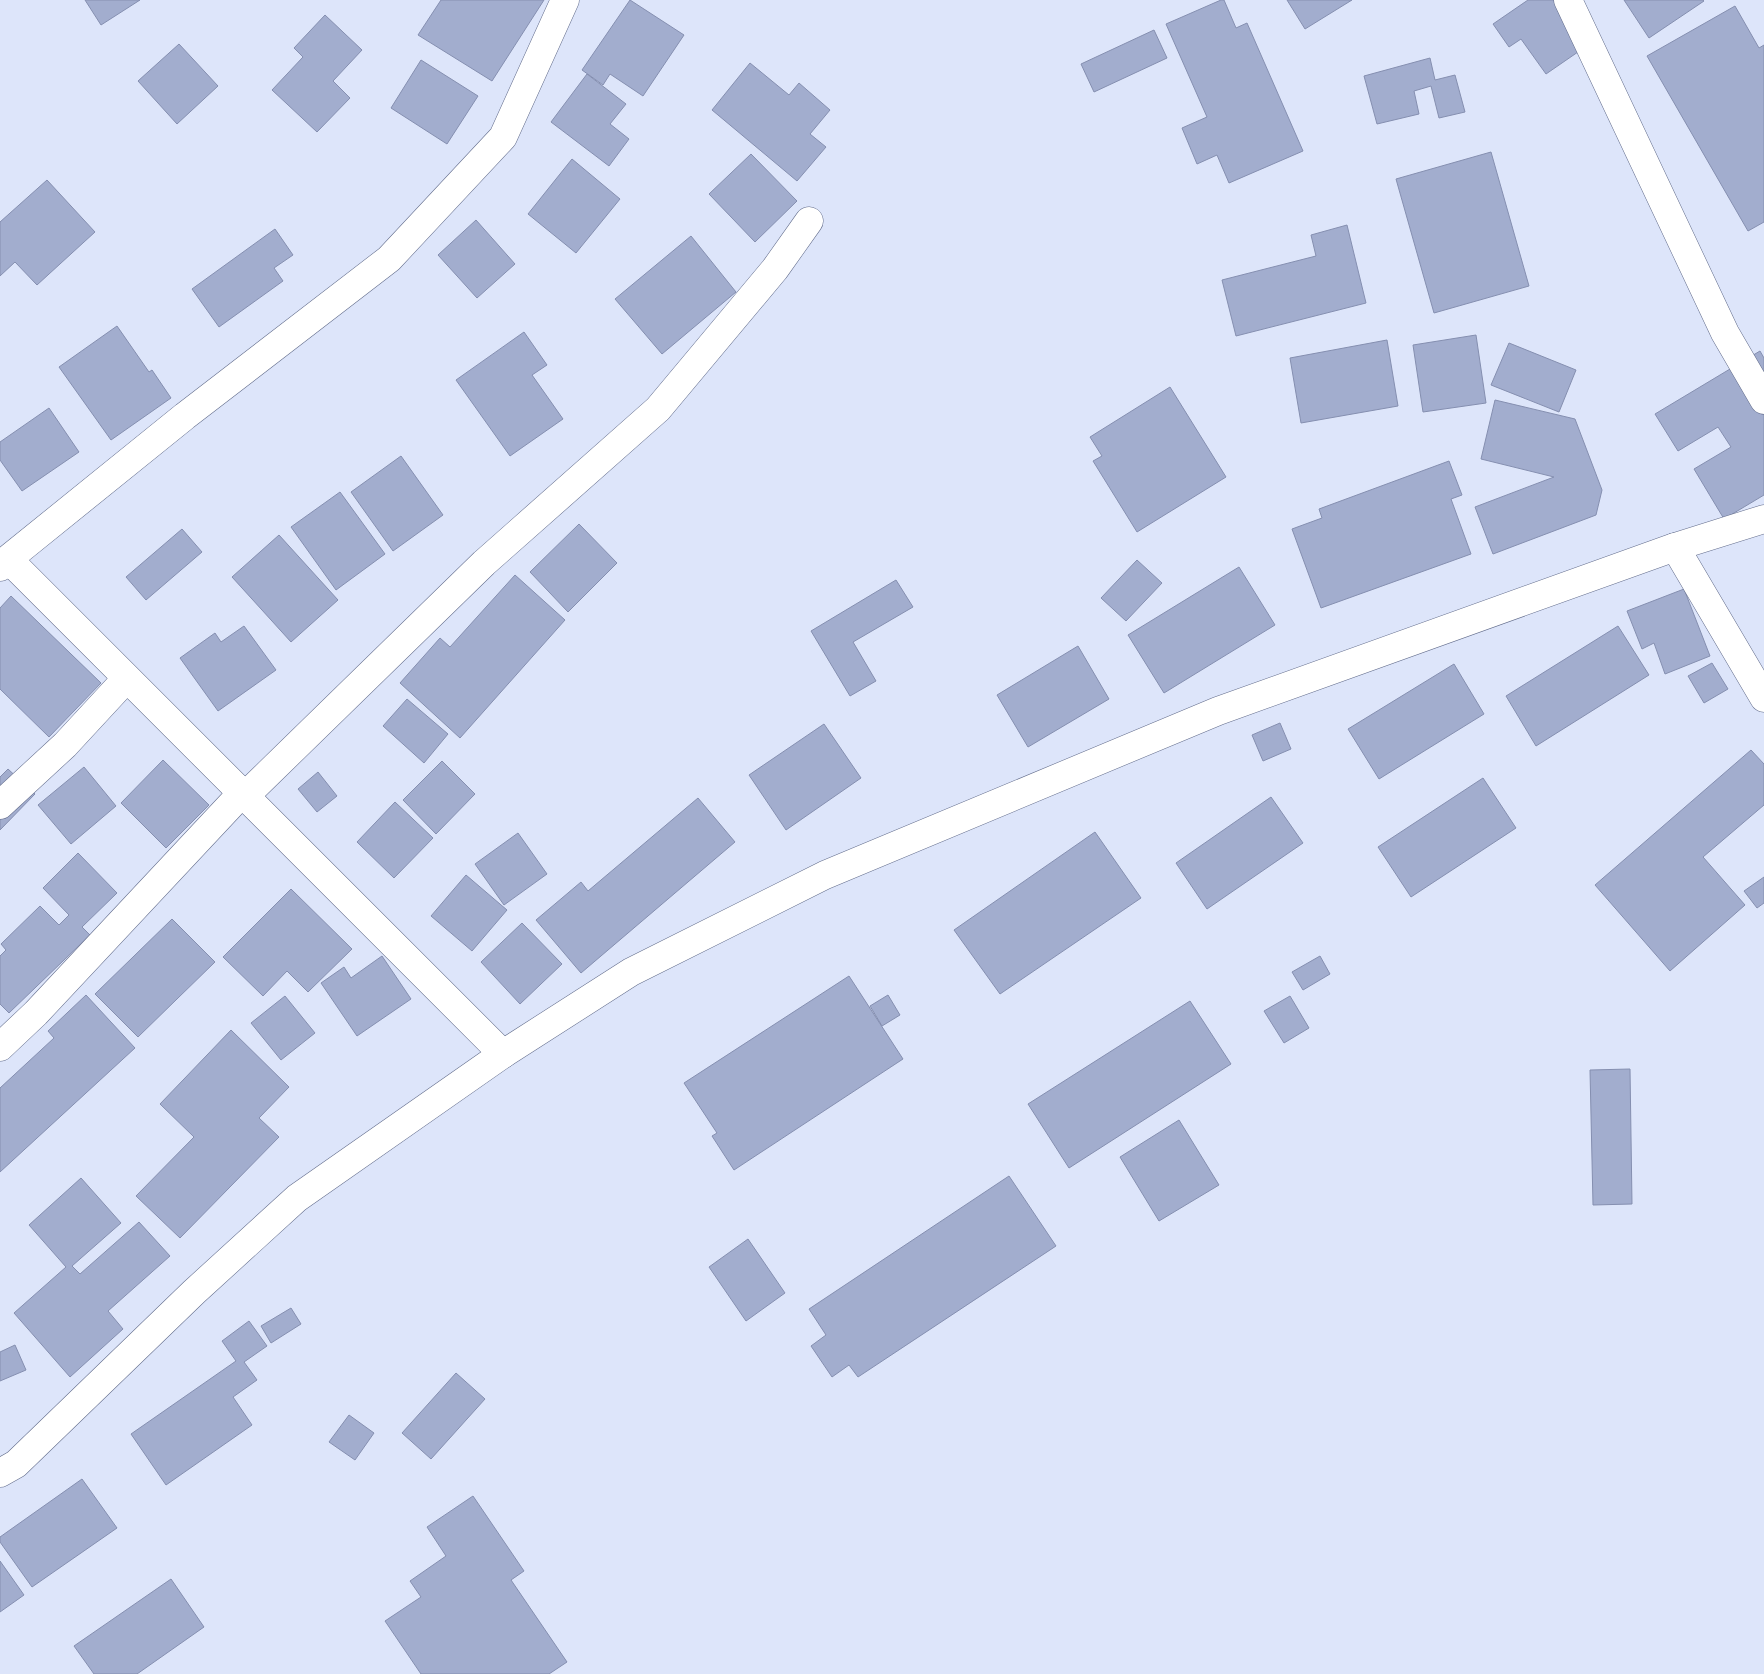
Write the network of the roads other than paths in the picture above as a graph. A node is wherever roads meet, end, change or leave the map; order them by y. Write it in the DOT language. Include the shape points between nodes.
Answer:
graph roads {
  1 [pos="565,0"];
  2 [pos="1568,0"];
  3 [pos="809,221"];
  4 [pos="1764,400"];
  5 [pos="1764,519"];
  6 [pos="1675,547"];
  7 [pos="4,563"];
  8 [pos="127,678"];
  9 [pos="1764,698"];
  10 [pos="244,794"];
  11 [pos="0,806"];
  12 [pos="0,1047"];
  13 [pos="503,1054"];
  14 [pos="0,1473"];
  1 -- 7 [label="street" via="503,137 389,259 185,416"];
  2 -- 4 [label="street" via="1725,333"];
  3 -- 10 [label="street" via="775,269 658,409 484,563"];
  5 -- 6 [label="street"];
  6 -- 9 [label="street"];
  6 -- 13 [label="street" via="1218,712 825,875 631,972"];
  7 -- 8 [label="street"];
  8 -- 10 [label="street"];
  8 -- 11 [label="street" via="65,745"];
  10 -- 12 [label="street"];
  10 -- 13 [label="street"];
  13 -- 14 [label="street" via="297,1198 194,1292 16,1464"];
}
